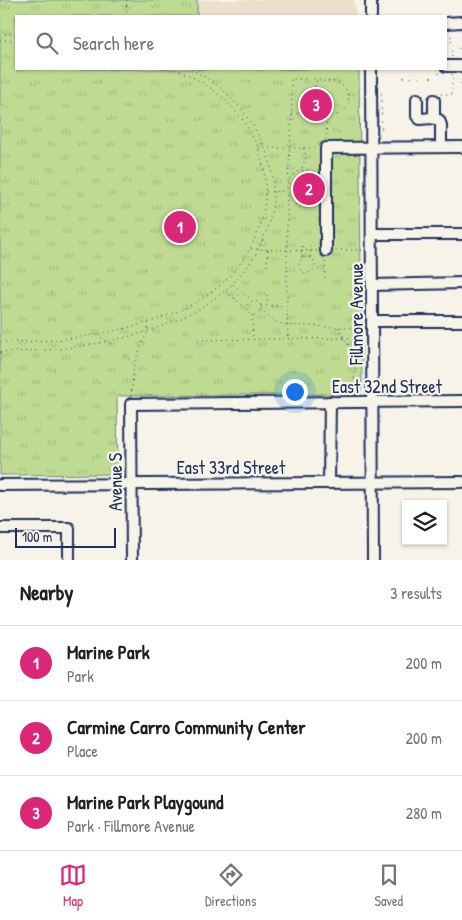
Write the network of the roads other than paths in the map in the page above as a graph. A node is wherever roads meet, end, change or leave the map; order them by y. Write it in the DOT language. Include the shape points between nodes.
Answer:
graph roads {
  1 [pos="371,0"];
  2 [pos="371,15"];
  3 [pos="447,22"];
  4 [pos="462,22"];
  5 [pos="462,66"];
  6 [pos="447,68"];
  7 [pos="371,70"];
  8 [pos="434,97"];
  9 [pos="417,99"];
  10 [pos="434,119"];
  11 [pos="440,147"];
  12 [pos="462,147"];
  13 [pos="372,148"];
  14 [pos="372,234"];
  15 [pos="462,234"];
  16 [pos="326,250"];
  17 [pos="462,283"];
  18 [pos="372,285"];
  19 [pos="372,321"];
  20 [pos="462,321"];
  21 [pos="132,400"];
  22 [pos="330,402"];
  23 [pos="372,402"];
  24 [pos="462,402"];
  25 [pos="462,482"];
  26 [pos="329,483"];
  27 [pos="372,483"];
  28 [pos="131,484"];
  29 [pos="0,485"];
  30 [pos="0,528"];
  31 [pos="69,560"];
  32 [pos="132,560"];
  33 [pos="374,560"];
  1 -- 2 [label="street"];
  3 -- 4 [label="street"];
  5 -- 6 [label="street"];
  7 -- 13 [label="street, Fillmore Avenue"];
  8 -- 10 [label="street"];
  9 -- 10 [label="street" via="417,116"];
  10 -- 11 [label="street" via="441,124"];
  11 -- 12 [label="street"];
  11 -- 13 [label="street"];
  13 -- 14 [label="street, Fillmore Avenue"];
  13 -- 16 [label="street" via="326,148"];
  14 -- 15 [label="street"];
  14 -- 18 [label="street, Fillmore Avenue"];
  17 -- 18 [label="street"];
  18 -- 19 [label="street, Fillmore Avenue"];
  19 -- 20 [label="street"];
  19 -- 23 [label="street, Fillmore Avenue"];
  21 -- 22 [label="street, East 32nd Street"];
  21 -- 28 [label="street, Avenue S"];
  22 -- 23 [label="street, East 32nd Street"];
  22 -- 26 [label="street"];
  23 -- 24 [label="street, East 32nd Street"];
  23 -- 27 [label="street, Fillmore Avenue"];
  25 -- 27 [label="street, East 33rd Street"];
  26 -- 27 [label="street, East 33rd Street"];
  26 -- 28 [label="street, East 33rd Street"];
  27 -- 33 [label="street, Fillmore Avenue"];
  28 -- 29 [label="street, East 33rd Street"];
  28 -- 32 [label="street, Avenue S"];
  30 -- 31 [label="street" via="69,528"];
}
